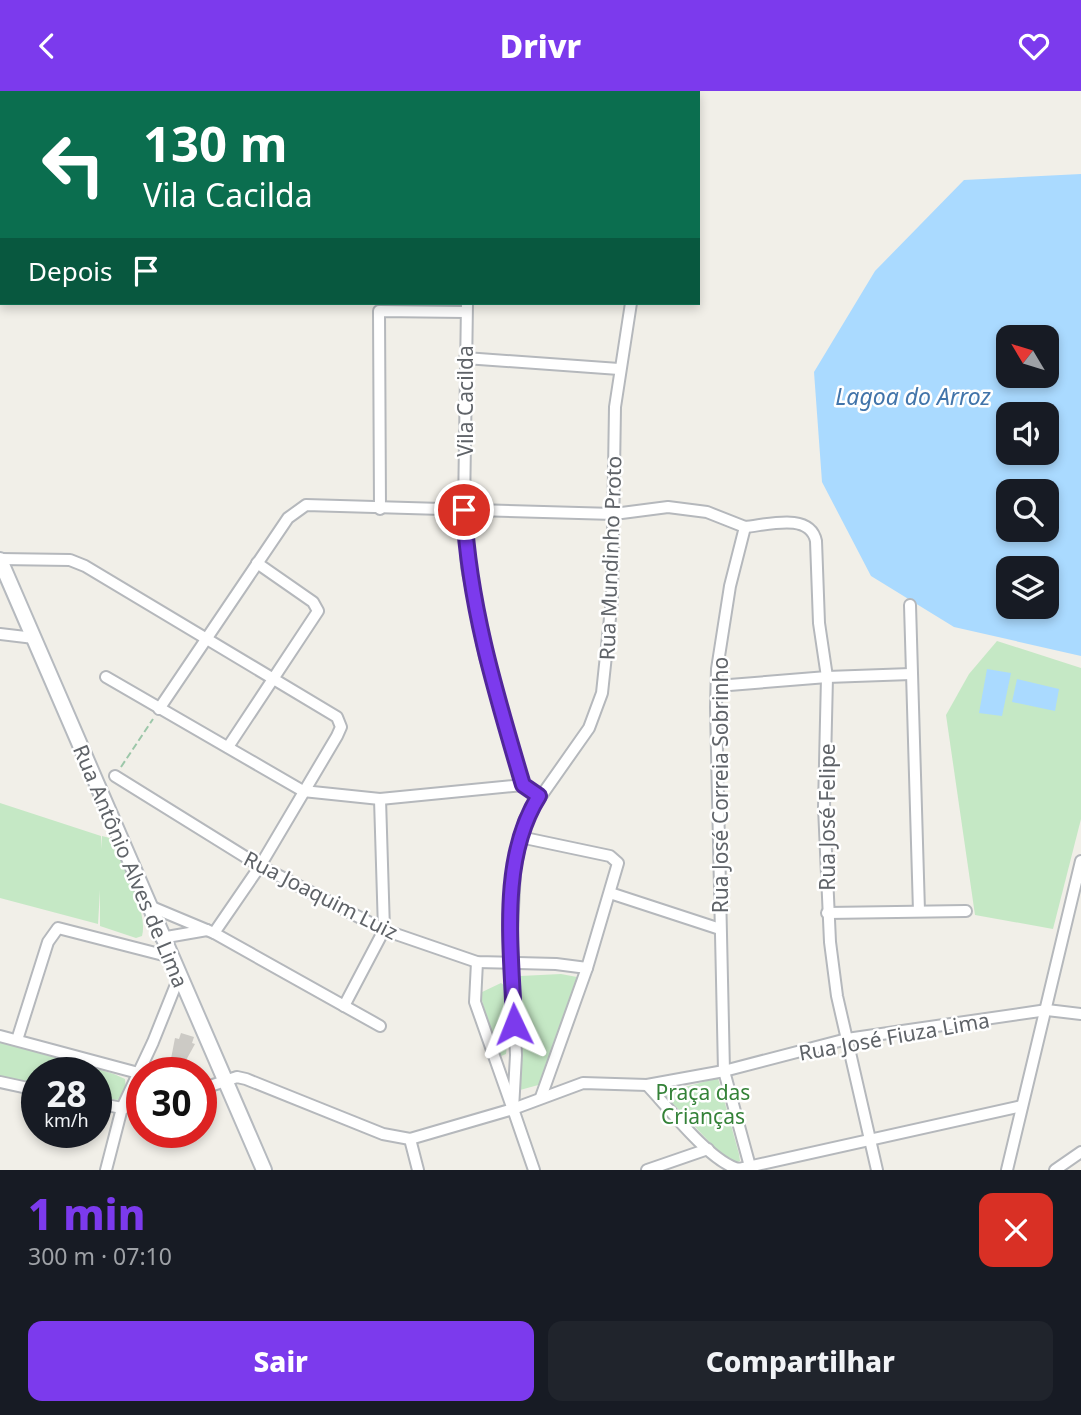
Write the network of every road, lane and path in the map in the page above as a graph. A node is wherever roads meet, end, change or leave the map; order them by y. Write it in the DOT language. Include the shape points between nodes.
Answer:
graph roads {
  1 [pos="631,305"];
  2 [pos="379,307"];
  3 [pos="467,308"];
  4 [pos="466,358"];
  5 [pos="619,369"];
  6 [pos="380,509"];
  7 [pos="464,510"];
  8 [pos="617,514"];
  9 [pos="745,527"];
  10 [pos="0,560"];
  11 [pos="257,563"];
  12 [pos="910,605"];
  13 [pos="0,634"];
  14 [pos="34,638"];
  15 [pos="207,638"];
  16 [pos="911,674"];
  17 [pos="107,677"];
  18 [pos="827,677"];
  19 [pos="275,679"];
  20 [pos="717,686"];
  21 [pos="159,709"];
  22 [pos="228,747"];
  23 [pos="115,776"];
  24 [pos="523,785"];
  25 [pos="303,791"];
  26 [pos="539,796"];
  27 [pos="380,799"];
  28 [pos="520,837"];
  29 [pos="1081,861"];
  30 [pos="260,866"];
  31 [pos="610,894"];
  32 [pos="147,905"];
  33 [pos="919,911"];
  34 [pos="966,911"];
  35 [pos="827,913"];
  36 [pos="720,929"];
  37 [pos="384,930"];
  38 [pos="210,932"];
  39 [pos="161,938"];
  40 [pos="171,957"];
  41 [pos="477,963"];
  42 [pos="512,965"];
  43 [pos="587,968"];
  44 [pos="179,977"];
  45 [pos="344,1006"];
  46 [pos="1047,1010"];
  47 [pos="1081,1014"];
  48 [pos="380,1026"];
  49 [pos="0,1035"];
  50 [pos="17,1039"];
  51 [pos="847,1039"];
  52 [pos="146,1057"];
  53 [pos="126,1069"];
  54 [pos="724,1071"];
  55 [pos="226,1081"];
  56 [pos="0,1082"];
  57 [pos="217,1084"];
  58 [pos="647,1086"];
  59 [pos="21,1087"];
  60 [pos="541,1097"];
  61 [pos="126,1100"];
  62 [pos="112,1106"];
  63 [pos="1022,1106"];
  64 [pos="122,1108"];
  65 [pos="126,1108"];
  66 [pos="513,1109"];
  67 [pos="410,1139"];
  68 [pos="870,1140"];
  69 [pos="708,1149"];
  70 [pos="1081,1152"];
  71 [pos="1065,1163"];
  72 [pos="1081,1165"];
  73 [pos="751,1169"];
  74 [pos="106,1170"];
  75 [pos="264,1170"];
  76 [pos="418,1170"];
  77 [pos="534,1170"];
  78 [pos="647,1170"];
  79 [pos="877,1170"];
  80 [pos="1007,1170"];
  81 [pos="1055,1170"];
  1 -- 5 [label="street, Rua Mundinho Proto"];
  2 -- 3 [label="street"];
  2 -- 6 [label="street"];
  3 -- 4 [label="street, Vila Cacilda"];
  4 -- 5 [label="street"];
  4 -- 7 [label="street, Vila Cacilda"];
  5 -- 8 [label="street, Rua Mundinho Proto" via="612,461"];
  6 -- 7 [label="street"];
  6 -- 11 [label="street" via="298,508"];
  7 -- 8 [label="street"];
  7 -- 24 [label="street, Vila Cacilda" via="467,567 485,657"];
  8 -- 9 [label="street" via="668,507 707,512"];
  8 -- 26 [label="street, Rua Mundinho Proto" via="602,693 589,728"];
  9 -- 18 [label="street, Rua José Felipe" via="801,523 815,534"];
  9 -- 20 [label="street, Rua José Correia Sobrinho" via="730,586"];
  10 -- 14 [label="main road, Rua Antônio Alves de Lima"];
  10 -- 15 [label="street" via="70,560"];
  11 -- 15 [label="street"];
  11 -- 19 [label="street" via="318,608"];
  12 -- 16 [label="street"];
  13 -- 14 [label="street"];
  14 -- 32 [label="main road, Rua Antônio Alves de Lima"];
  15 -- 19 [label="street"];
  15 -- 21 [label="street"];
  16 -- 18 [label="street"];
  16 -- 33 [label="street"];
  17 -- 21 [label="street"];
  18 -- 20 [label="street"];
  18 -- 35 [label="street, Rua José Felipe"];
  19 -- 22 [label="street"];
  19 -- 25 [label="street" via="337,717 341,727"];
  20 -- 36 [label="street, Rua José Correia Sobrinho"];
  21 -- 22 [label="street"];
  21 -- 23 [label="path"];
  22 -- 25 [label="street"];
  23 -- 30 [label="street, Rua Joaquim Luiz"];
  24 -- 26 [label="street"];
  24 -- 27 [label="street"];
  25 -- 27 [label="street"];
  25 -- 30 [label="street"];
  26 -- 28 [label="street, Rua Mundinho Proto"];
  27 -- 37 [label="street"];
  28 -- 31 [label="street" via="610,856 618,863"];
  28 -- 42 [label="street, Rua Mundinho Proto" via="514,870"];
  29 -- 46 [label="street"];
  30 -- 37 [label="street, Rua Joaquim Luiz"];
  30 -- 38 [label="street"];
  31 -- 36 [label="street"];
  31 -- 43 [label="street"];
  32 -- 38 [label="street"];
  32 -- 39 [label="main road, Rua Antônio Alves de Lima"];
  33 -- 34 [label="street"];
  33 -- 35 [label="street"];
  35 -- 51 [label="street, Rua José Felipe"];
  36 -- 54 [label="street, Rua José Correia Sobrinho"];
  37 -- 41 [label="street, Rua Joaquim Luiz"];
  37 -- 45 [label="street"];
  38 -- 39 [label="street"];
  38 -- 45 [label="street"];
  39 -- 40 [label="main road, Rua Antônio Alves de Lima"];
  40 -- 44 [label="main road, Rua Antônio Alves de Lima"];
  40 -- 50 [label="street" via="64,927 55,929"];
  41 -- 42 [label="street, Rua Joaquim Luiz"];
  41 -- 66 [label="street" via="475,1002"];
  42 -- 43 [label="street, Rua Joaquim Luiz"];
  42 -- 66 [label="street, Rua Mundinho Proto"];
  43 -- 60 [label="street"];
  44 -- 52 [label="street"];
  44 -- 55 [label="main road, Rua Antônio Alves de Lima"];
  45 -- 48 [label="street"];
  46 -- 47 [label="street, Rua José Fiuza Lima"];
  46 -- 51 [label="street, Rua José Fiuza Lima"];
  46 -- 63 [label="street"];
  49 -- 50 [label="street"];
  50 -- 53 [label="street"];
  51 -- 54 [label="street, Rua José Fiuza Lima"];
  51 -- 68 [label="street, Rua José Felipe"];
  54 -- 58 [label="street, Rua José Fiuza Lima"];
  54 -- 73 [label="street, Rua José Correia Sobrinho"];
  55 -- 57 [label="street"];
  55 -- 67 [label="street, Rua José Fiuza Lima" via="246,1079 383,1134"];
  55 -- 75 [label="main road, Rua Antônio Alves de Lima"];
  56 -- 59 [label="street"];
  58 -- 60 [label="street, Rua José Fiuza Lima" via="583,1083"];
  58 -- 69 [label="street"];
  60 -- 66 [label="street, Rua José Fiuza Lima"];
  61 -- 64 [label="street"];
  62 -- 64 [label="street"];
  63 -- 68 [label="street"];
  63 -- 80 [label="street"];
  64 -- 65 [label="street"];
  64 -- 74 [label="street"];
  66 -- 67 [label="street, Rua José Fiuza Lima"];
  66 -- 77 [label="street"];
  67 -- 76 [label="street"];
  68 -- 73 [label="street"];
  68 -- 79 [label="street, Rua José Felipe"];
  69 -- 73 [label="street" via="730,1167"];
  69 -- 78 [label="street"];
  70 -- 71 [label="street"];
  71 -- 72 [label="street"];
  71 -- 81 [label="street"];
}
